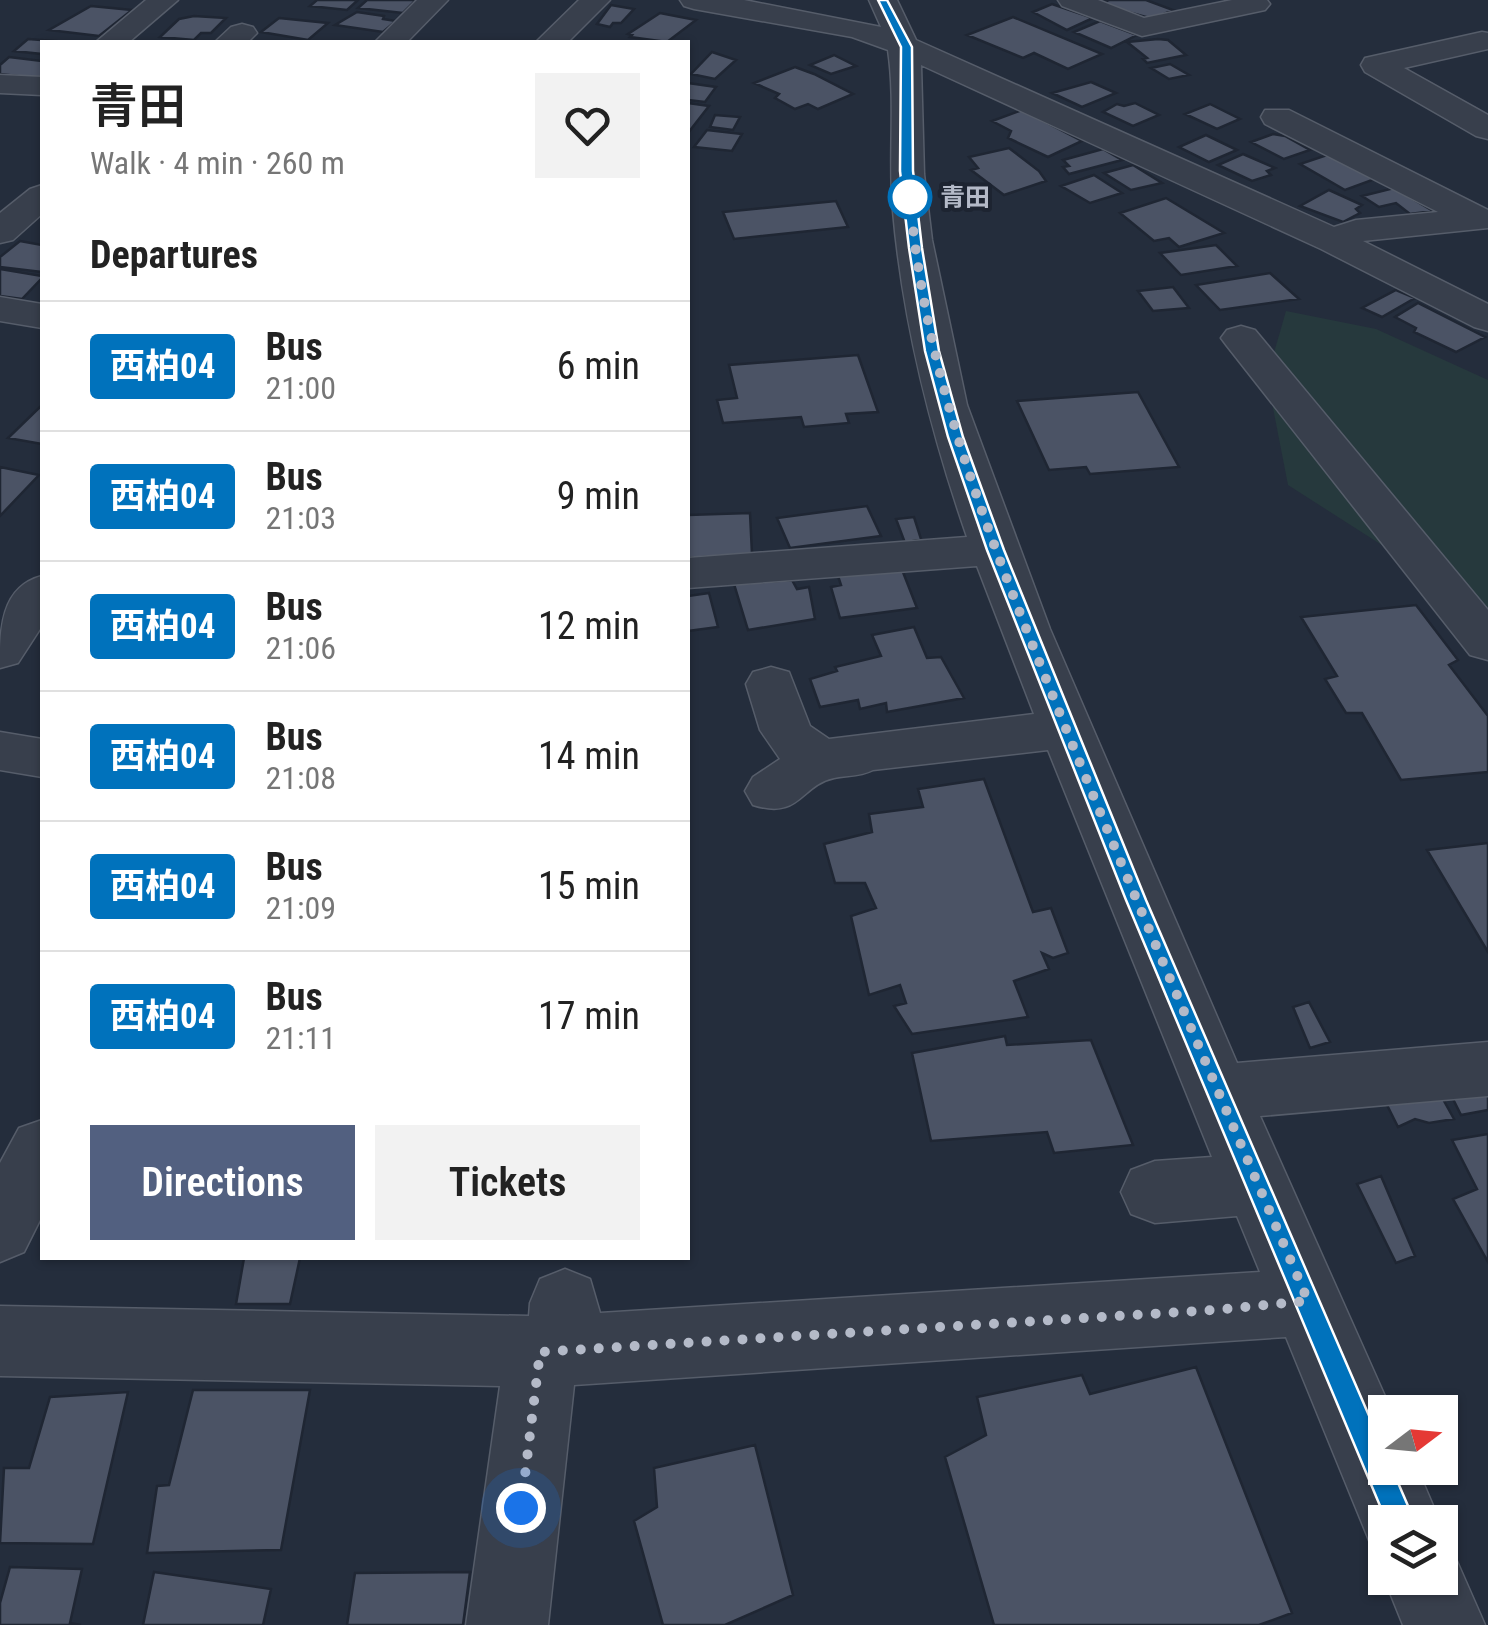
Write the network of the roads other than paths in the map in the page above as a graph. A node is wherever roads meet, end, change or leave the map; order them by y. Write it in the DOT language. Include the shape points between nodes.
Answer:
graph roads {
  1 [pos="164,0"];
  2 [pos="434,0"];
  3 [pos="596,0"];
  4 [pos="694,0"];
  5 [pos="883,0"];
  6 [pos="1072,0"];
  7 [pos="1242,0"];
  8 [pos="114,40"];
  9 [pos="392,40"];
  10 [pos="553,40"];
  11 [pos="1482,41"];
  12 [pos="906,47"];
  13 [pos="0,84"];
  14 [pos="40,96"];
  15 [pos="1278,116"];
  16 [pos="1487,127"];
  17 [pos="40,198"];
  18 [pos="1484,218"];
  19 [pos="0,232"];
  20 [pos="1334,241"];
  21 [pos="0,309"];
  22 [pos="40,316"];
  23 [pos="1488,319"];
  24 [pos="1241,338"];
  25 [pos="995,550"];
  26 [pos="690,572"];
  27 [pos="25,597"];
  28 [pos="1488,642"];
  29 [pos="0,652"];
  30 [pos="772,684"];
  31 [pos="1066,729"];
  32 [pos="0,751"];
  33 [pos="40,758"];
  34 [pos="823,758"];
  35 [pos="772,791"];
  36 [pos="1488,1069"];
  37 [pos="1218,1092"];
  38 [pos="40,1152"];
  39 [pos="1258,1184"];
  40 [pos="1155,1192"];
  41 [pos="0,1230"];
  42 [pos="1308,1301"];
  43 [pos="556,1335"];
  44 [pos="0,1341"];
  45 [pos="1394,1505"];
  46 [pos="1431,1595"];
  47 [pos="507,1625"];
  48 [pos="1444,1625"];
  1 -- 8 [label="street"];
  2 -- 9 [label="street"];
  3 -- 10 [label="street"];
  4 -- 12 [label="street" via="859,29"];
  5 -- 12 [label="street"];
  6 -- 7 [label="street" via="1142,27 1255,4"];
  11 -- 16 [label="street" via="1376,65"];
  12 -- 20 [label="street"];
  12 -- 25 [label="street" via="906,171 932,351"];
  13 -- 14 [label="street"];
  15 -- 18 [label="street"];
  17 -- 19 [label="street"];
  18 -- 20 [label="street" via="1356,232"];
  20 -- 23 [label="street"];
  21 -- 22 [label="street"];
  24 -- 28 [label="street"];
  25 -- 26 [label="street"];
  25 -- 31 [label="street"];
  27 -- 29 [label="street"];
  30 -- 34 [label="street" via="786,736"];
  31 -- 34 [label="street"];
  31 -- 37 [label="street"];
  32 -- 33 [label="street"];
  34 -- 35 [label="street"];
  36 -- 37 [label="street"];
  37 -- 39 [label="street"];
  38 -- 41 [label="street"];
  39 -- 40 [label="street"];
  39 -- 42 [label="street"];
  42 -- 43 [label="street"];
  42 -- 45 [label="street"];
  43 -- 44 [label="street"];
  43 -- 47 [label="street"];
  46 -- 48 [label="street"];
}
